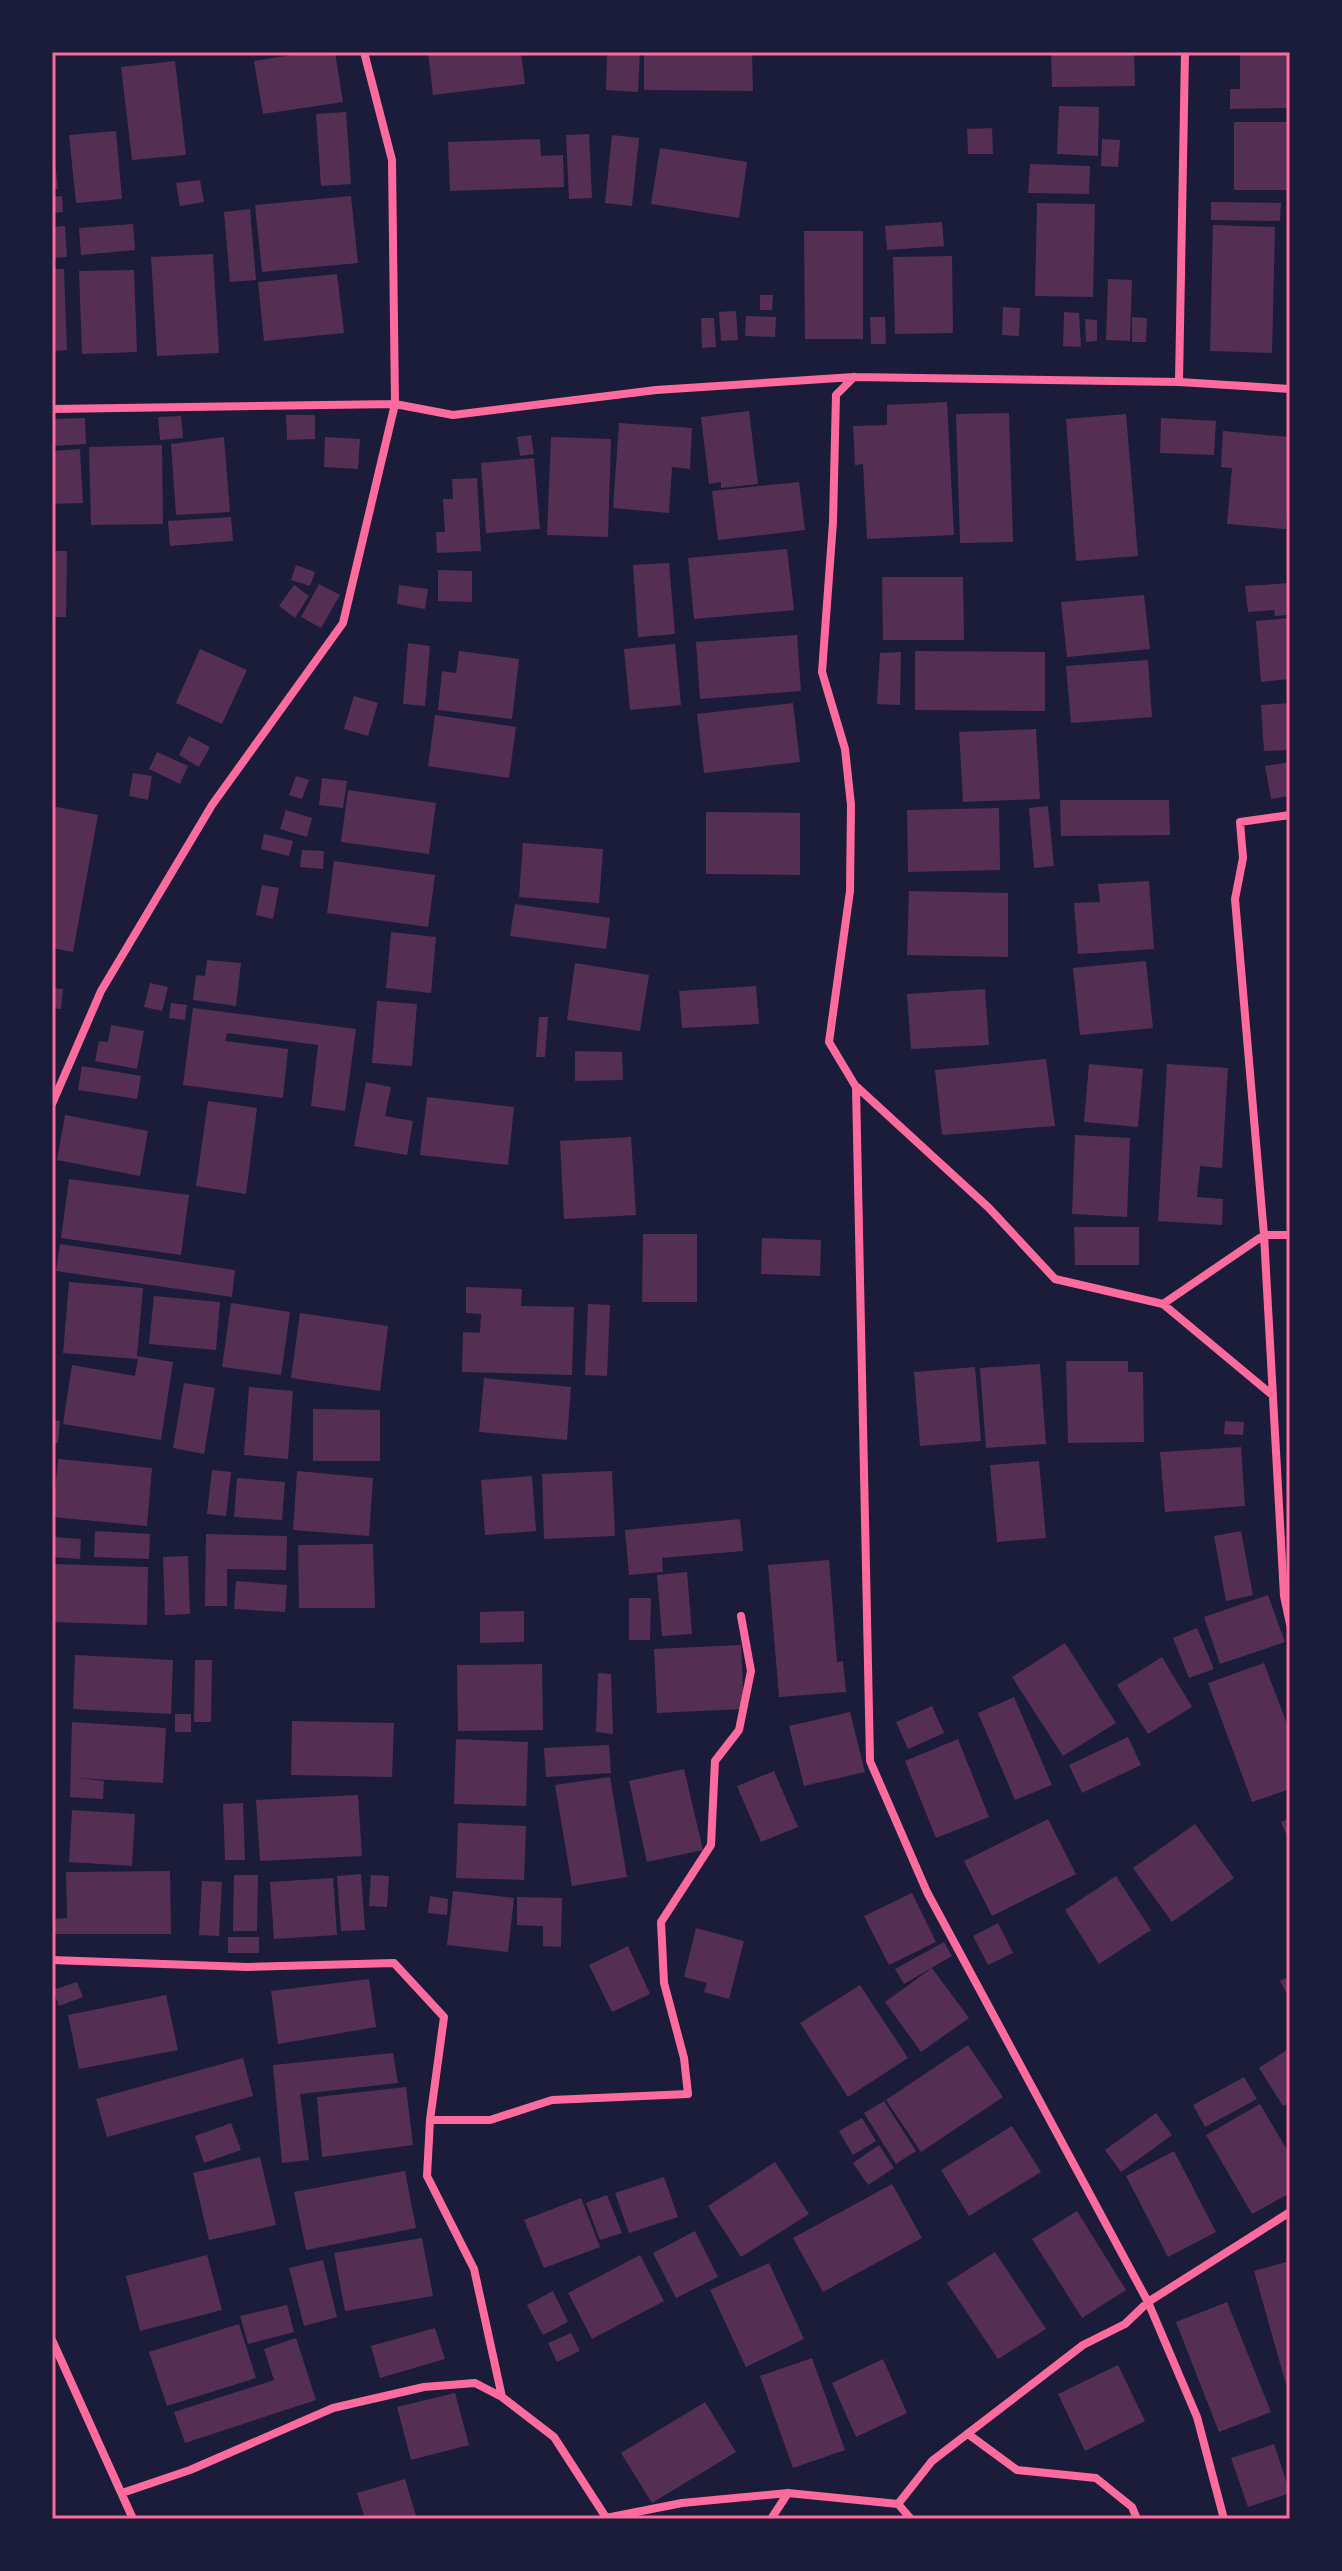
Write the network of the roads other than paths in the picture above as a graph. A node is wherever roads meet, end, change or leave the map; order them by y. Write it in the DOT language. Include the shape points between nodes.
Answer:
graph roads {
  1 [pos="364,52"];
  2 [pos="1185,52"];
  3 [pos="854,377"];
  4 [pos="1179,382"];
  5 [pos="1290,389"];
  6 [pos="395,404"];
  7 [pos="52,409"];
  8 [pos="1290,815"];
  9 [pos="856,1087"];
  10 [pos="52,1104"];
  11 [pos="1264,1235"];
  12 [pos="1290,1235"];
  13 [pos="1163,1304"];
  14 [pos="1271,1394"];
  15 [pos="1287,1596"];
  16 [pos="741,1616"];
  17 [pos="1290,1624"];
  18 [pos="52,1960"];
  19 [pos="430,2120"];
  20 [pos="1290,2212"];
  21 [pos="1148,2302"];
  22 [pos="52,2340"];
  23 [pos="502,2397"];
  24 [pos="968,2434"];
  25 [pos="122,2493"];
  26 [pos="788,2493"];
  27 [pos="898,2504"];
  28 [pos="607,2518"];
  29 [pos="133,2519"];
  30 [pos="771,2519"];
  31 [pos="911,2519"];
  32 [pos="1137,2519"];
  33 [pos="1224,2519"];
  1 -- 6 [label="street" via="392,160"];
  2 -- 4 [label="street"];
  3 -- 4 [label="street"];
  3 -- 6 [label="street" via="656,390 453,415"];
  3 -- 9 [label="street" via="836,395 822,672 845,749 851,805 850,891 829,1042"];
  4 -- 5 [label="street"];
  6 -- 7 [label="street"];
  6 -- 10 [label="street" via="343,623 212,805 101,991"];
  8 -- 11 [label="street" via="1240,822 1243,858 1235,899"];
  9 -- 13 [label="street" via="989,1208 1055,1279"];
  9 -- 21 [label="street" via="870,1761 927,1892"];
  11 -- 12 [label="street"];
  11 -- 13 [label="street"];
  11 -- 14 [label="street"];
  13 -- 14 [label="street"];
  14 -- 15 [label="street"];
  15 -- 17 [label="street"];
  16 -- 19 [label="street" via="751,1671 739,1730 715,1761 711,1845 661,1922 664,1983 688,2094 552,2100 490,2120"];
  18 -- 19 [label="street" via="247,1967 394,1963 444,2017"];
  19 -- 23 [label="street" via="427,2176 474,2269"];
  20 -- 21 [label="street"];
  21 -- 24 [label="street" via="1125,2324 1083,2345"];
  21 -- 33 [label="street" via="1197,2417"];
  22 -- 25 [label="street"];
  23 -- 25 [label="street" via="475,2383 424,2387 333,2408 190,2470"];
  23 -- 28 [label="street" via="554,2437"];
  24 -- 27 [label="street" via="932,2461"];
  24 -- 32 [label="street" via="1017,2470 1096,2478 1132,2507"];
  25 -- 29 [label="street"];
  26 -- 27 [label="street"];
  26 -- 28 [label="street" via="682,2503"];
  26 -- 30 [label="street"];
  27 -- 31 [label="street"];
}
